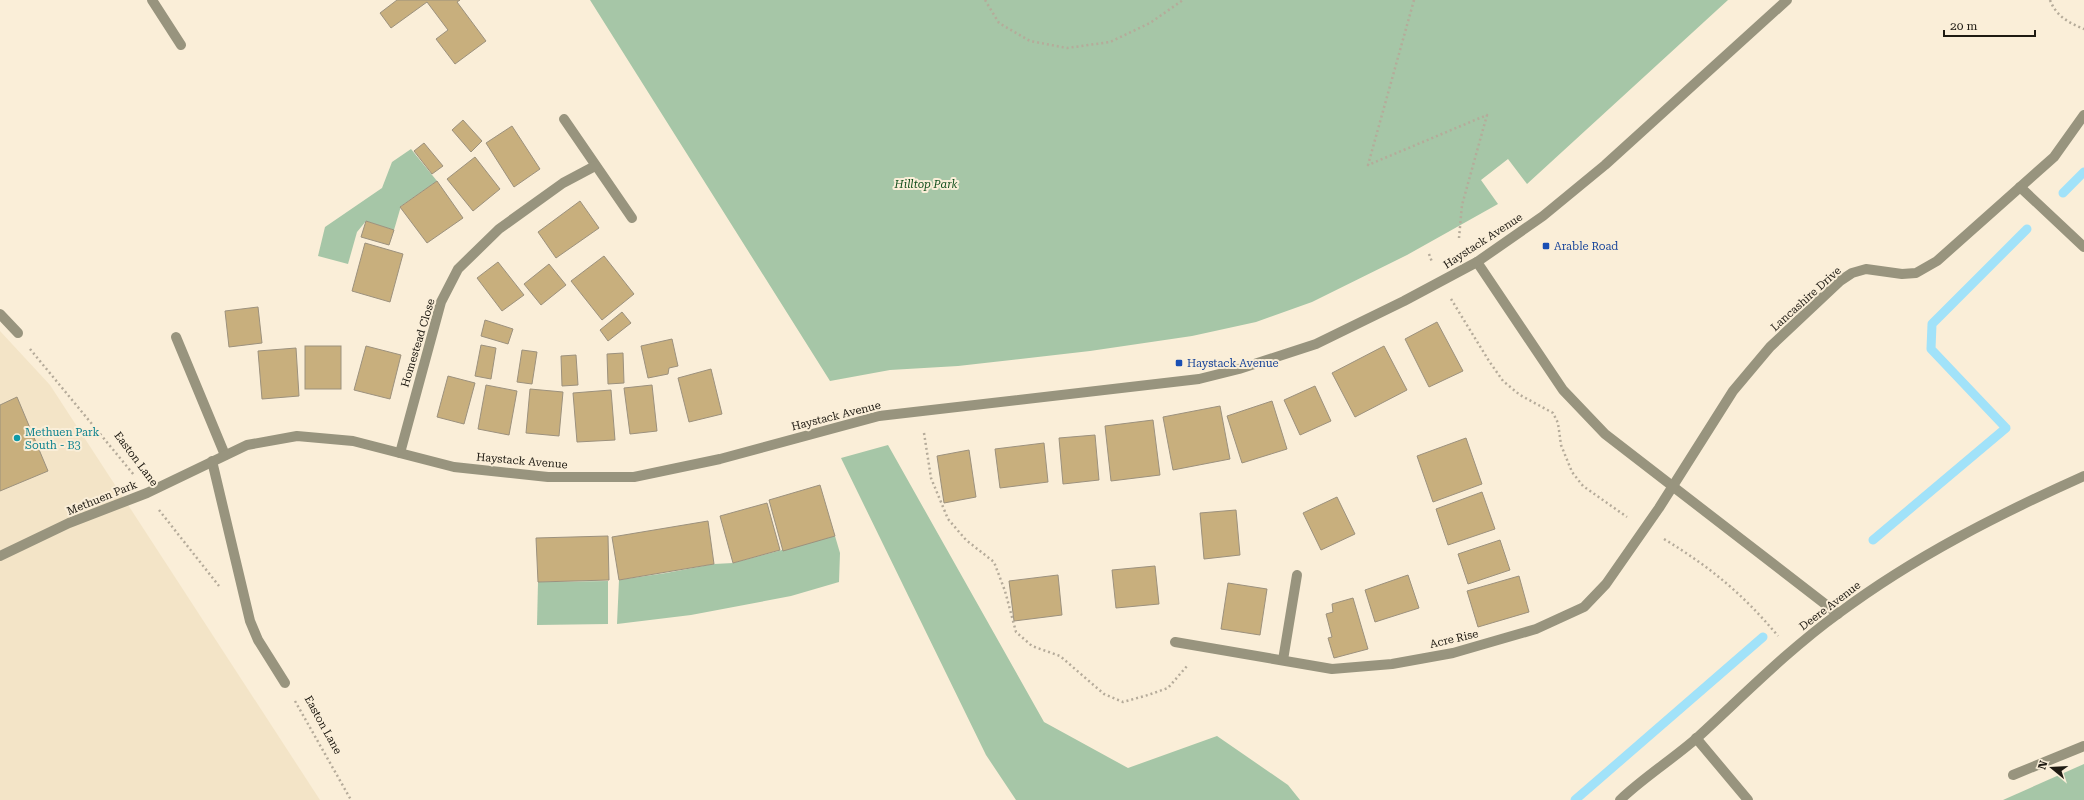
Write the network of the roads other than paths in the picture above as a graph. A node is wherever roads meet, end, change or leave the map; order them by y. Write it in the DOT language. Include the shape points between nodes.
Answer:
graph roads {
  1 [pos="152,0"];
  2 [pos="1787,0"];
  3 [pos="180,45"];
  4 [pos="2084,115"];
  5 [pos="564,119"];
  6 [pos="595,166"];
  7 [pos="2020,187"];
  8 [pos="632,218"];
  9 [pos="2084,247"];
  10 [pos="1477,262"];
  11 [pos="0,314"];
  12 [pos="18,333"];
  13 [pos="176,337"];
  14 [pos="400,453"];
  15 [pos="225,455"];
  16 [pos="212,461"];
  17 [pos="2084,476"];
  18 [pos="1672,485"];
  19 [pos="0,556"];
  20 [pos="1297,574"];
  21 [pos="1838,614"];
  22 [pos="1175,642"];
  23 [pos="1283,660"];
  24 [pos="285,683"];
  25 [pos="1696,738"];
  26 [pos="2084,746"];
  27 [pos="2013,775"];
  28 [pos="1620,800"];
  29 [pos="1748,800"];
  1 -- 3 [label="street"];
  2 -- 10 [label="street, Haystack Avenue" via="1605,165 1543,216"];
  4 -- 7 [label="street, Lancashire Drive" via="2054,156"];
  5 -- 6 [label="street"];
  6 -- 8 [label="street"];
  6 -- 14 [label="street, Homestead Close" via="562,183 499,229 458,269 441,302"];
  7 -- 9 [label="street"];
  7 -- 18 [label="street, Lancashire Drive" via="1937,261 1916,274 1866,269 1852,273 1840,281 1770,347 1733,391"];
  10 -- 14 [label="street, Haystack Avenue" via="1316,344 1205,378 879,416 720,459 634,477 548,478 454,467"];
  10 -- 18 [label="street" via="1563,390 1605,434"];
  11 -- 12 [label="street"];
  13 -- 15 [label="street"];
  14 -- 15 [label="street, Haystack Avenue" via="353,441 297,436 247,445"];
  15 -- 16 [label="street, Haystack Avenue"];
  16 -- 19 [label="street, Methuen Park" via="146,493 69,523"];
  16 -- 24 [label="street" via="250,621 258,640"];
  17 -- 21 [label="street, Deere Avenue" via="2020,505 1904,568"];
  18 -- 21 [label="street"];
  18 -- 23 [label="street, Acre Rise" via="1606,584 1584,607 1536,629 1453,653 1392,664 1332,668"];
  20 -- 23 [label="street"];
  21 -- 25 [label="street, Deere Avenue" via="1791,652"];
  22 -- 23 [label="street, Acre Rise"];
  25 -- 28 [label="street, Deere Avenue"];
  25 -- 29 [label="street"];
  26 -- 27 [label="street"];
}
